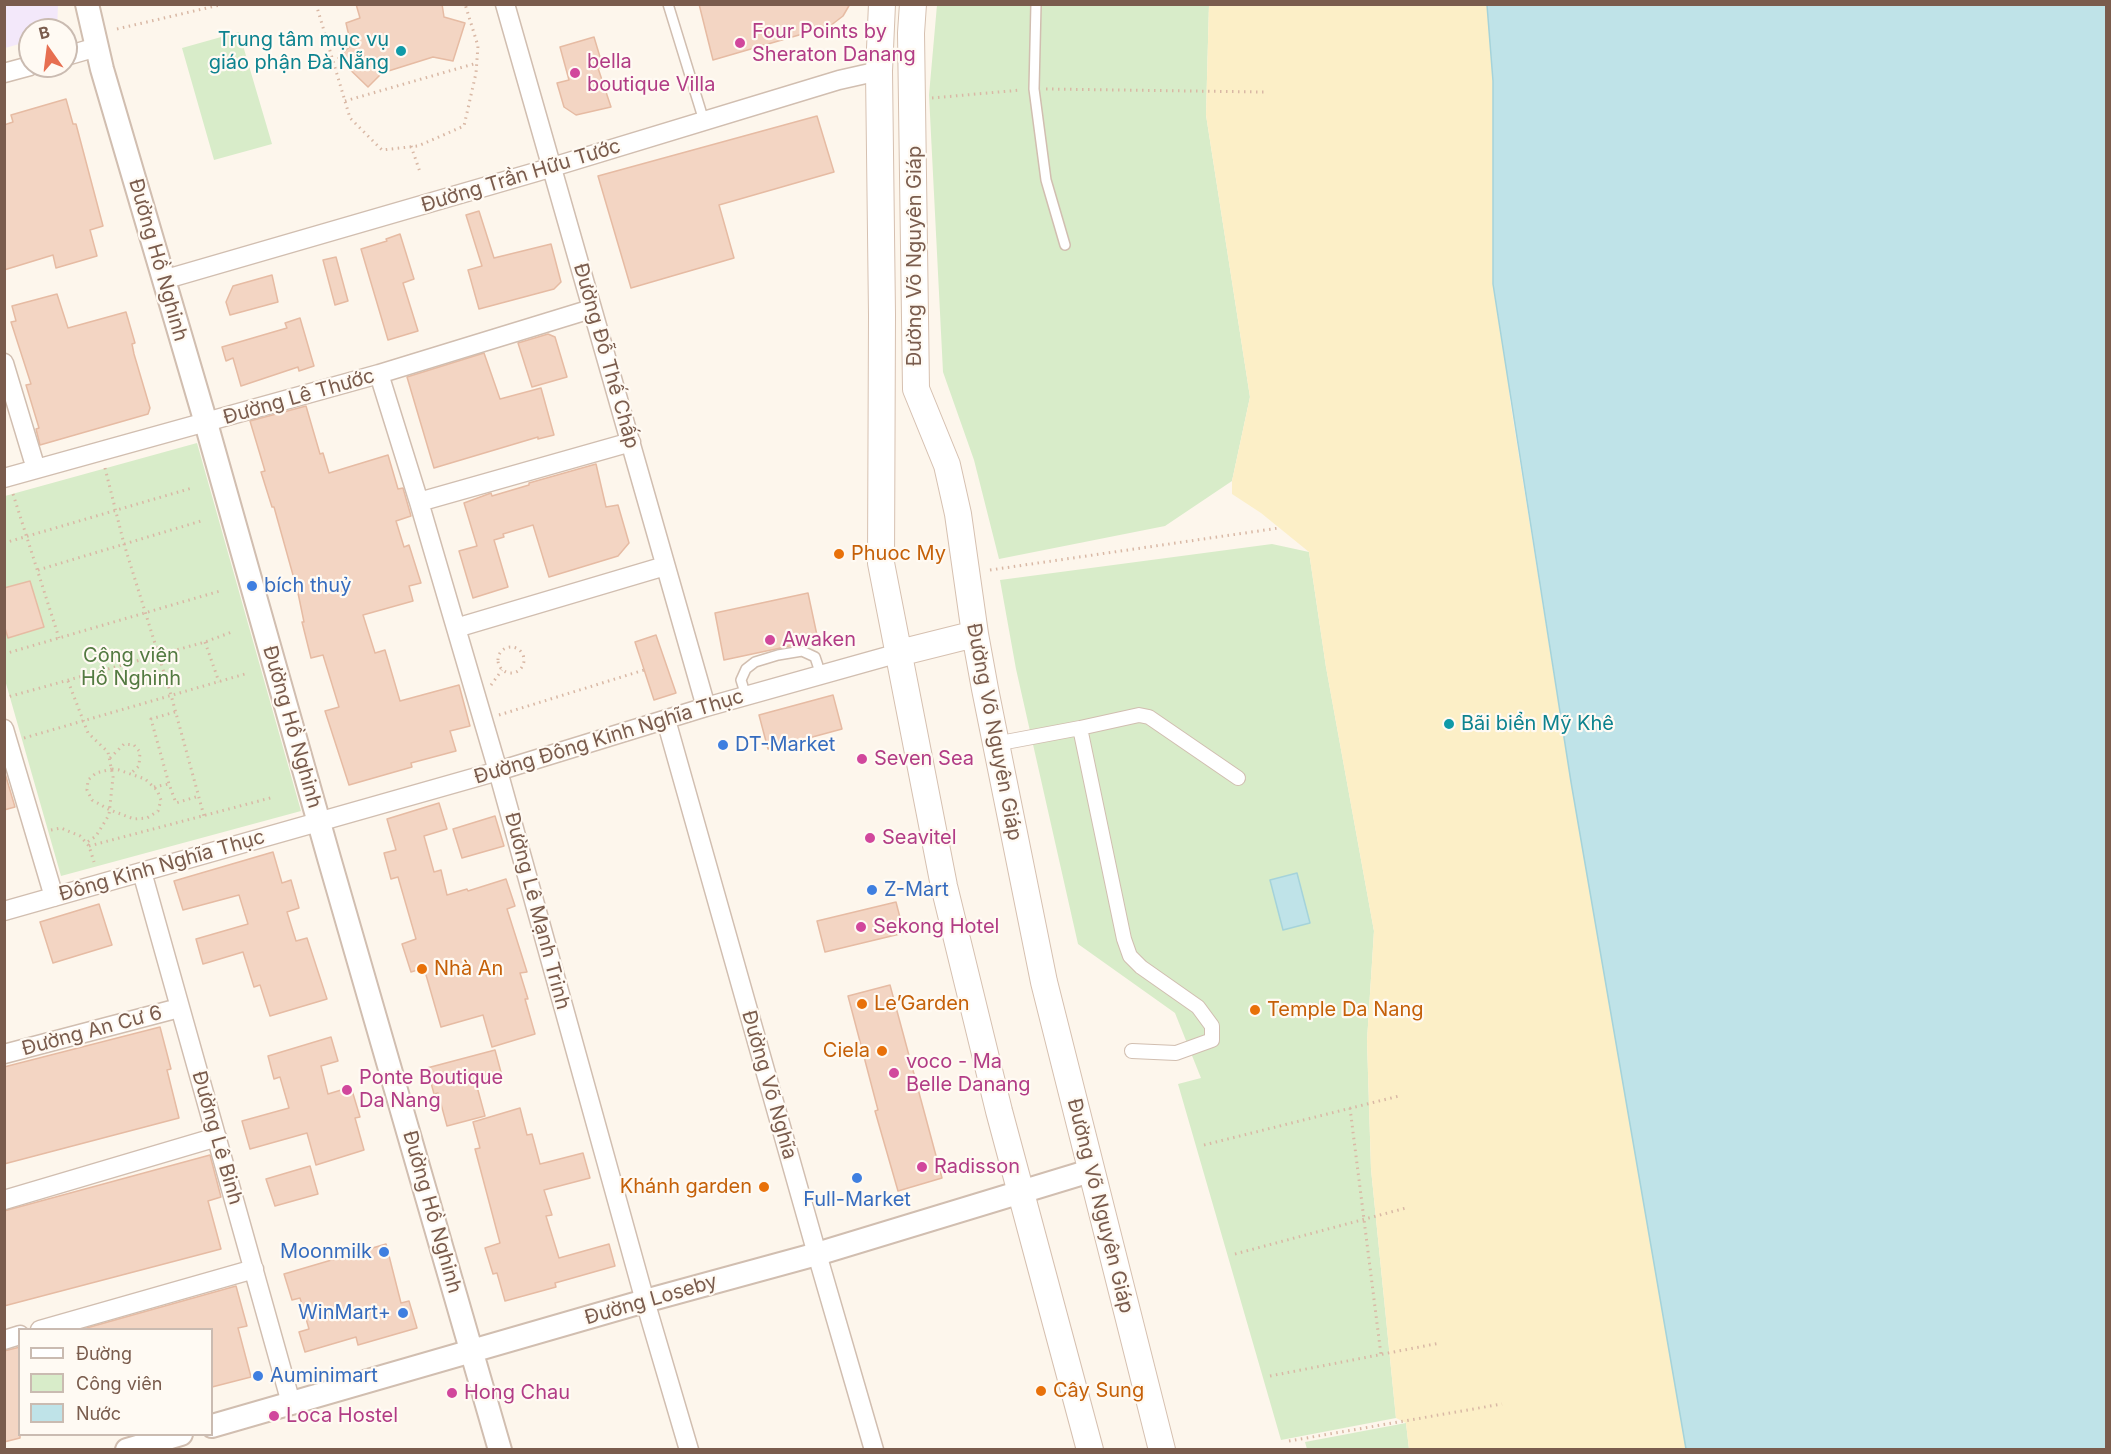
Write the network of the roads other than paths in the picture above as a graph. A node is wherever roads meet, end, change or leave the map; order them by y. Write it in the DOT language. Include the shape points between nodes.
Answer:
graph roads {
  1 [pos="87,4"];
  2 [pos="506,4"];
  3 [pos="668,4"];
  4 [pos="882,4"];
  5 [pos="913,4"];
  6 [pos="1036,4"];
  7 [pos="97,47"];
  8 [pos="78,53"];
  9 [pos="912,70"];
  10 [pos="879,71"];
  11 [pos="704,121"];
  12 [pos="553,167"];
  13 [pos="1065,245"];
  14 [pos="164,280"];
  15 [pos="591,309"];
  16 [pos="4,363"];
  17 [pos="378,374"];
  18 [pos="206,423"];
  19 [pos="630,442"];
  20 [pos="36,469"];
  21 [pos="8,484"];
  22 [pos="418,502"];
  23 [pos="665,567"];
  24 [pos="456,628"];
  25 [pos="975,634"];
  26 [pos="899,653"];
  27 [pos="821,675"];
  28 [pos="746,696"];
  29 [pos="706,707"];
  30 [pos="666,720"];
  31 [pos="1080,728"];
  32 [pos="6,736"];
  33 [pos="995,744"];
  34 [pos="498,771"];
  35 [pos="1238,778"];
  36 [pos="319,820"];
  37 [pos="142,873"];
  38 [pos="54,897"];
  39 [pos="4,911"];
  40 [pos="179,1008"];
  41 [pos="1132,1052"];
  42 [pos="4,1054"];
  43 [pos="217,1137"];
  44 [pos="1090,1171"];
  45 [pos="1021,1192"];
  46 [pos="4,1200"];
  47 [pos="817,1254"];
  48 [pos="254,1269"];
  49 [pos="645,1301"];
  50 [pos="44,1328"];
  51 [pos="472,1350"];
  52 [pos="291,1404"];
  53 [pos="213,1426"];
  54 [pos="174,1436"];
  55 [pos="127,1449"];
  56 [pos="500,1449"];
  57 [pos="689,1449"];
  58 [pos="874,1449"];
  59 [pos="1090,1449"];
  60 [pos="1162,1449"];
  1 -- 7 [label="street, Đường Hồ Nghinh"];
  2 -- 12 [label="street, Đường Đỗ Thế Chấp"];
  3 -- 11 [label="lane"];
  4 -- 10 [label="main road, Đường Võ Nguyên Giáp"];
  5 -- 9 [label="main road, Đường Võ Nguyên Giáp"];
  6 -- 13 [label="lane" via="1034,89 1046,180"];
  7 -- 8 [label="street"];
  7 -- 14 [label="street, Đường Hồ Nghinh"];
  9 -- 10 [label="main road"];
  9 -- 25 [label="main road, Đường Võ Nguyên Giáp" via="916,389 949,475"];
  10 -- 11 [label="street, Đường Trần Hữu Tước"];
  10 -- 26 [label="main road, Đường Võ Nguyên Giáp" via="881,563"];
  11 -- 12 [label="street, Đường Trần Hữu Tước"];
  12 -- 14 [label="street, Đường Trần Hữu Tước"];
  12 -- 15 [label="street, Đường Đỗ Thế Chấp"];
  14 -- 18 [label="street, Đường Hồ Nghinh"];
  15 -- 17 [label="street, Đường Lê Thước"];
  15 -- 19 [label="street, Đường Đỗ Thế Chấp"];
  16 -- 20 [label="street"];
  17 -- 18 [label="street, Đường Lê Thước"];
  17 -- 22 [label="street, Đường Lê Mạnh Trinh"];
  18 -- 20 [label="street, Đường Lê Thước"];
  18 -- 36 [label="street, Đường Hồ Nghinh"];
  19 -- 22 [label="street"];
  19 -- 23 [label="street, Đường Đỗ Thế Chấp"];
  20 -- 21 [label="street, Đường Lê Thước"];
  22 -- 24 [label="street, Đường Lê Mạnh Trinh"];
  23 -- 24 [label="street"];
  23 -- 29 [label="street, Đường Đỗ Thế Chấp"];
  24 -- 34 [label="street, Đường Lê Mạnh Trinh"];
  25 -- 26 [label="main road"];
  25 -- 33 [label="main road, Đường Võ Nguyên Giáp"];
  26 -- 27 [label="street, Đường Đông Kinh Nghĩa Thục"];
  26 -- 45 [label="main road, Đường Võ Nguyên Giáp" via="944,886"];
  27 -- 28 [label="street, Đường Đông Kinh Nghĩa Thục"];
  27 -- 28 [label="lane" via="815,657 802,651 778,655 746,669 741,680"];
  28 -- 29 [label="street, Đường Đông Kinh Nghĩa Thục"];
  29 -- 30 [label="street, Đường Đông Kinh Nghĩa Thục"];
  30 -- 34 [label="street, Đường Đông Kinh Nghĩa Thục"];
  30 -- 47 [label="street, Đường Võ Nghĩa"];
  31 -- 33 [label="street"];
  31 -- 35 [label="street" via="1129,716 1149,717"];
  31 -- 41 [label="street" via="1130,956 1198,1007 1212,1026 1212,1040 1176,1053"];
  32 -- 38 [label="street"];
  33 -- 44 [label="main road, Đường Võ Nguyên Giáp" via="1044,982"];
  34 -- 36 [label="street, Đường Đông Kinh Nghĩa Thục"];
  34 -- 49 [label="street, Đường Lê Mạnh Trinh"];
  36 -- 37 [label="street, Đông Kinh Nghĩa Thục"];
  36 -- 51 [label="street, Đường Hồ Nghinh"];
  37 -- 38 [label="street, Đông Kinh Nghĩa Thục"];
  37 -- 40 [label="street, Đường Lê Binh"];
  38 -- 39 [label="street, Đông Kinh Nghĩa Thục"];
  40 -- 42 [label="street, Đường An Cư 6"];
  40 -- 43 [label="street, Đường Lê Binh"];
  43 -- 46 [label="street"];
  43 -- 48 [label="street, Đường Lê Binh"];
  44 -- 45 [label="street, Đường Loseby"];
  44 -- 60 [label="main road, Đường Võ Nguyên Giáp"];
  45 -- 47 [label="street, Đường Loseby"];
  45 -- 59 [label="main road, Đường Võ Nguyên Giáp"];
  47 -- 49 [label="street, Đường Loseby"];
  47 -- 58 [label="street, Đường Võ Nghĩa"];
  48 -- 50 [label="street"];
  48 -- 52 [label="street, Đường Lê Binh"];
  49 -- 51 [label="street, Đường Loseby"];
  49 -- 57 [label="street, Đường Lê Mạnh Trinh"];
  51 -- 52 [label="street, Đường Loseby"];
  51 -- 56 [label="street, Đường Hồ Nghinh"];
  52 -- 53 [label="street, Đường Loseby"];
  54 -- 55 [label="street"];
}
